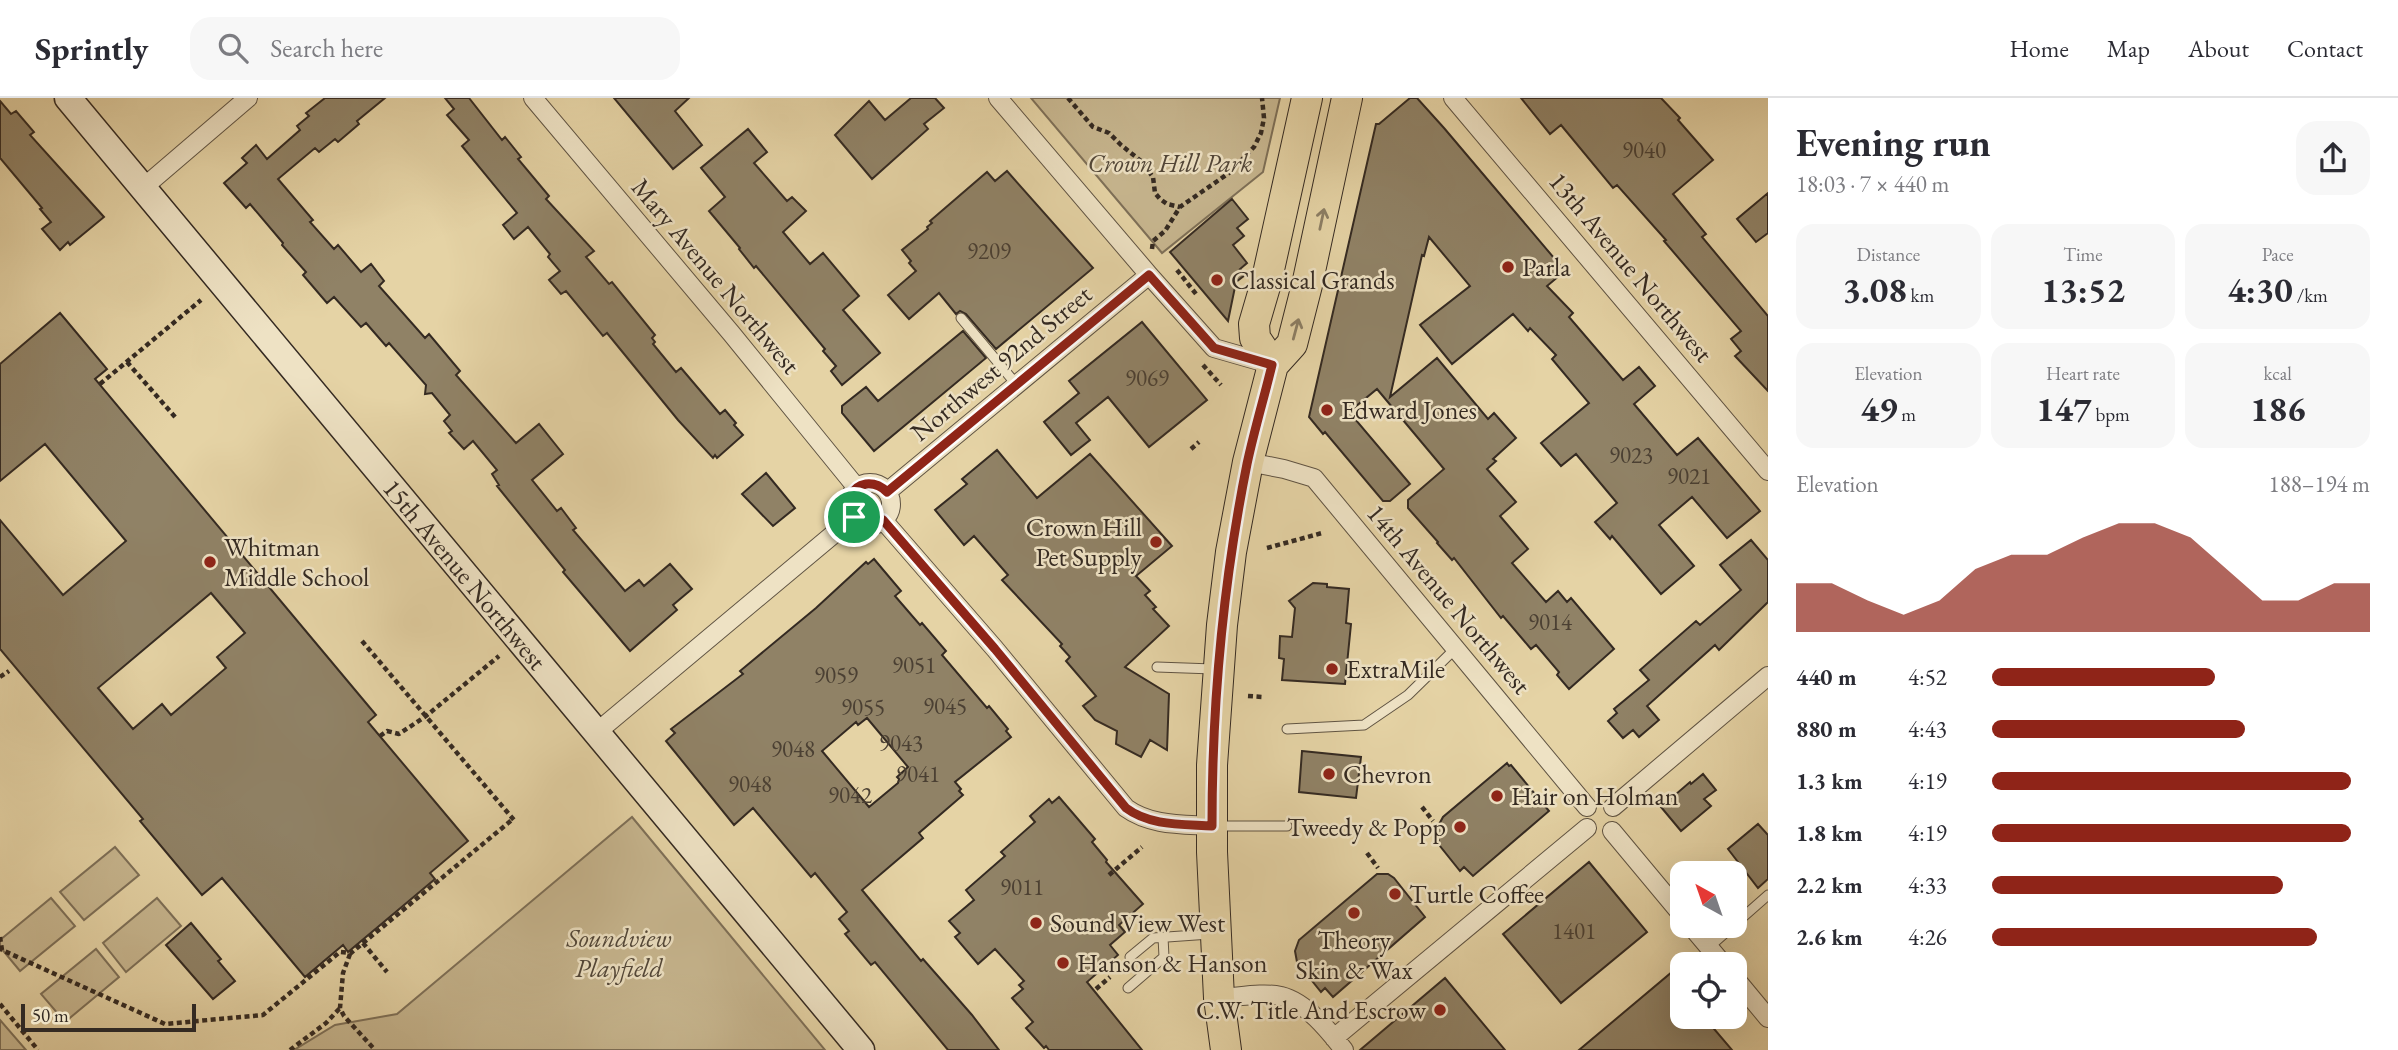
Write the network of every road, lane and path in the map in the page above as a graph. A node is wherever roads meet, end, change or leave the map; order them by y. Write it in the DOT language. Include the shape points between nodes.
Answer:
graph roads {
  1 [pos="68,98"];
  2 [pos="248,98"];
  3 [pos="533,98"];
  4 [pos="998,98"];
  5 [pos="1068,98"];
  6 [pos="1262,98"];
  7 [pos="1307,98"];
  8 [pos="1347,98"];
  9 [pos="1453,98"];
  10 [pos="144,187"];
  11 [pos="1180,207"];
  12 [pos="1153,241"];
  13 [pos="1149,275"];
  14 [pos="201,300"];
  15 [pos="961,318"];
  16 [pos="127,362"];
  17 [pos="1272,365"];
  18 [pos="100,384"];
  19 [pos="1016,384"];
  20 [pos="176,418"];
  21 [pos="1199,442"];
  22 [pos="1191,449"];
  23 [pos="1248,462"];
  24 [pos="1768,471"];
  25 [pos="857,488"];
  26 [pos="887,492"];
  27 [pos="854,517"];
  28 [pos="883,520"];
  29 [pos="1322,533"];
  30 [pos="1267,548"];
  31 [pos="362,641"];
  32 [pos="1456,648"];
  33 [pos="499,656"];
  34 [pos="1157,667"];
  35 [pos="1219,669"];
  36 [pos="9,671"];
  37 [pos="1768,676"];
  38 [pos="0,677"];
  39 [pos="1248,696"];
  40 [pos="1263,697"];
  41 [pos="426,716"];
  42 [pos="1287,729"];
  43 [pos="597,732"];
  44 [pos="380,736"];
  45 [pos="1422,807"];
  46 [pos="1587,807"];
  47 [pos="1614,807"];
  48 [pos="1433,821"];
  49 [pos="1212,826"];
  50 [pos="1287,826"];
  51 [pos="1587,828"];
  52 [pos="1612,831"];
  53 [pos="1142,847"];
  54 [pos="1367,853"];
  55 [pos="1378,868"];
  56 [pos="1109,875"];
  57 [pos="1768,895"];
  58 [pos="1670,901"];
  59 [pos="1747,914"];
  60 [pos="1215,934"];
  61 [pos="0,937"];
  62 [pos="1164,937"];
  63 [pos="1701,938"];
  64 [pos="1719,938"];
  65 [pos="363,943"];
  66 [pos="1709,947"];
  67 [pos="1,951"];
  68 [pos="348,952"];
  69 [pos="1713,952"];
  70 [pos="1130,957"];
  71 [pos="387,972"];
  72 [pos="1110,977"];
  73 [pos="1128,988"];
  74 [pos="1096,989"];
  75 [pos="1747,992"];
  76 [pos="1219,998"];
  77 [pos="0,1004"];
  78 [pos="340,1008"];
  79 [pos="1768,1017"];
  80 [pos="1339,1044"];
  81 [pos="38,1050"];
  82 [pos="290,1050"];
  83 [pos="375,1050"];
  84 [pos="861,1050"];
  85 [pos="1226,1050"];
  1 -- 10 [label="main road, 15th Avenue Northwest"];
  2 -- 10 [label="street"];
  3 -- 25 [label="street, Mary Avenue Northwest"];
  4 -- 13 [label="street"];
  5 -- 11 [label="path" via="1093,127 1109,133 1141,161 1153,177 1160,199"];
  6 -- 11 [label="path" via="1264,118 1254,147 1230,173"];
  7 -- 17 [label="main road" via="1254,324 1255,338"];
  17 -- 8 [label="main road, one-way" via="1292,344"];
  9 -- 24 [label="street, 13th Avenue Northwest"];
  10 -- 43 [label="main road, 15th Avenue Northwest"];
  11 -- 12 [label="path"];
  13 -- 17 [label="street" via="1214,348"];
  13 -- 19 [label="street, Northwest 92nd Street"];
  14 -- 16 [label="path"];
  15 -- 19 [label="lane"];
  16 -- 18 [label="path"];
  16 -- 20 [label="path"];
  17 -- 23 [label="main road"];
  19 -- 26 [label="street, Northwest 92nd Street"];
  21 -- 22 [label="path"];
  23 -- 32 [label="street, 14th Avenue Northwest" via="1314,478"];
  23 -- 35 [label="main road" via="1231,552"];
  25 -- 26 [label="street" via="875,484"];
  25 -- 27 [label="street" via="849,502"];
  26 -- 28 [label="street" via="891,505"];
  27 -- 28 [label="street" via="868,525"];
  27 -- 43 [label="street"];
  28 -- 49 [label="street" via="1126,808 1156,821"];
  29 -- 30 [label="path"];
  31 -- 41 [label="path"];
  32 -- 42 [label="lane" via="1409,695 1364,725"];
  32 -- 46 [label="street, 14th Avenue Northwest"];
  33 -- 41 [label="path"];
  34 -- 35 [label="lane"];
  35 -- 49 [label="main road"];
  36 -- 38 [label="path"];
  37 -- 47 [label="street"];
  39 -- 40 [label="path"];
  41 -- 44 [label="path" via="400,734"];
  41 -- 65 [label="path" via="514,820"];
  43 -- 84 [label="main road, 15th Avenue Northwest"];
  45 -- 48 [label="path"];
  46 -- 47 [label="street" via="1606,801"];
  46 -- 51 [label="street"];
  47 -- 52 [label="street" via="1618,820"];
  49 -- 50 [label="lane"];
  49 -- 60 [label="main road"];
  51 -- 52 [label="street" via="1598,835"];
  51 -- 80 [label="street"];
  52 -- 58 [label="street"];
  53 -- 56 [label="path"];
  54 -- 55 [label="path"];
  57 -- 59 [label="lane"];
  60 -- 62 [label="lane"];
  60 -- 76 [label="main road"];
  61 -- 67 [label="path"];
  62 -- 70 [label="lane" via="1153,938"];
  62 -- 73 [label="lane" via="1164,957"];
  63 -- 66 [label="street"];
  64 -- 66 [label="lane"];
  65 -- 68 [label="path"];
  65 -- 71 [label="path"];
  66 -- 69 [label="street"];
  67 -- 68 [label="path" via="165,1024 263,1015 340,952"];
  68 -- 78 [label="path"];
  72 -- 74 [label="path"];
  75 -- 79 [label="street"];
  76 -- 80 [label="street" via="1276,996 1292,1000"];
  76 -- 85 [label="main road"];
  77 -- 81 [label="path"];
  78 -- 82 [label="path"];
  78 -- 83 [label="path"];
}
